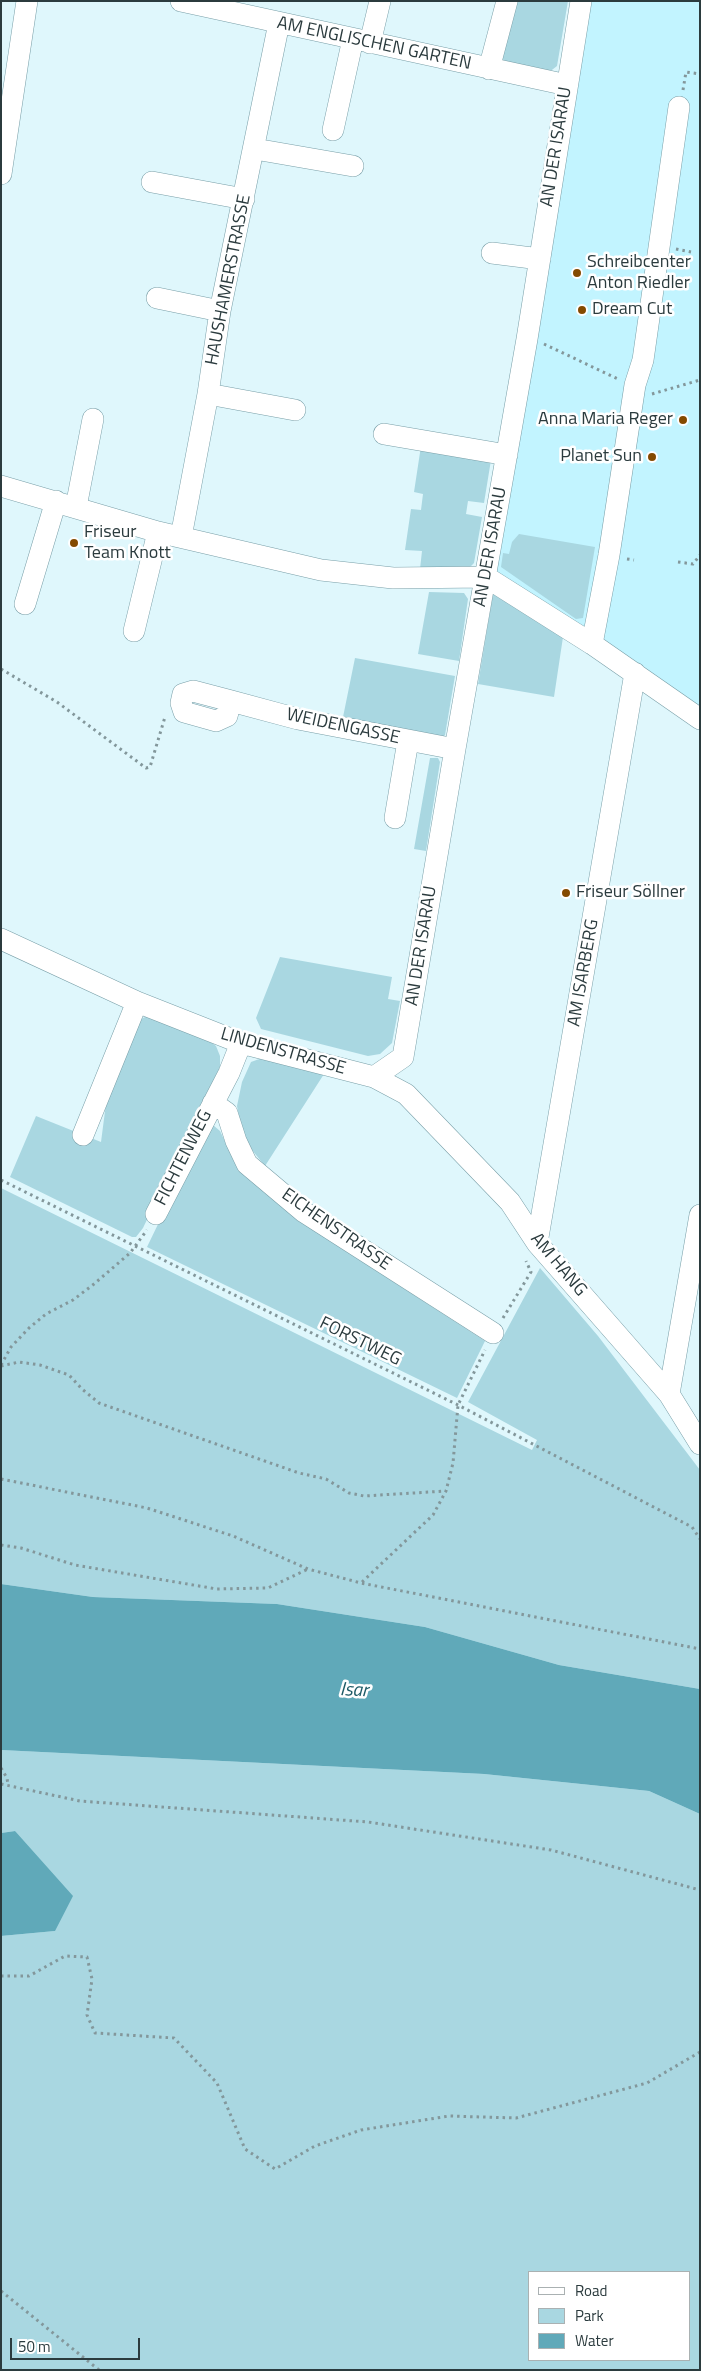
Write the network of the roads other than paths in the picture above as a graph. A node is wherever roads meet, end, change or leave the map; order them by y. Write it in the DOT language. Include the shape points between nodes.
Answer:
graph roads {
  1 [pos="27,1"];
  2 [pos="181,1"];
  3 [pos="380,1"];
  4 [pos="507,1"];
  5 [pos="581,1"];
  6 [pos="279,23"];
  7 [pos="361,41"];
  8 [pos="490,69"];
  9 [pos="567,85"];
  10 [pos="679,107"];
  11 [pos="333,130"];
  12 [pos="255,149"];
  13 [pos="353,166"];
  14 [pos="1,173"];
  15 [pos="152,182"];
  16 [pos="244,199"];
  17 [pos="492,253"];
  18 [pos="540,259"];
  19 [pos="157,298"];
  20 [pos="220,311"];
  21 [pos="208,394"];
  22 [pos="295,410"];
  23 [pos="93,419"];
  24 [pos="384,434"];
  25 [pos="507,455"];
  26 [pos="1,486"];
  27 [pos="66,504"];
  28 [pos="158,532"];
  29 [pos="181,537"];
  30 [pos="486,577"];
  31 [pos="26,604"];
  32 [pos="134,631"];
  33 [pos="592,644"];
  34 [pos="635,673"];
  35 [pos="181,703"];
  36 [pos="700,719"];
  37 [pos="408,741"];
  38 [pos="455,749"];
  39 [pos="395,818"];
  40 [pos="1,938"];
  41 [pos="137,1002"];
  42 [pos="241,1043"];
  43 [pos="403,1057"];
  44 [pos="374,1077"];
  45 [pos="406,1094"];
  46 [pos="213,1103"];
  47 [pos="83,1135"];
  48 [pos="156,1214"];
  49 [pos="700,1215"];
  50 [pos="537,1243"];
  51 [pos="493,1333"];
  52 [pos="668,1394"];
  53 [pos="700,1444"];
  1 -- 14 [label="street"];
  2 -- 6 [label="street, AM ENGLISCHEN GARTEN"];
  3 -- 7 [label="street"];
  4 -- 8 [label="street"];
  5 -- 9 [label="street, AN DER ISARAU"];
  6 -- 7 [label="street, AM ENGLISCHEN GARTEN"];
  6 -- 12 [label="street, HAUSHAMERSTRASSE"];
  7 -- 8 [label="street, AM ENGLISCHEN GARTEN"];
  7 -- 11 [label="street"];
  8 -- 9 [label="street, AM ENGLISCHEN GARTEN"];
  9 -- 18 [label="street, AN DER ISARAU"];
  10 -- 33 [label="street" via="642,360 635,385"];
  12 -- 13 [label="street"];
  12 -- 16 [label="street, HAUSHAMERSTRASSE"];
  15 -- 16 [label="street"];
  16 -- 20 [label="street, HAUSHAMERSTRASSE"];
  17 -- 18 [label="street"];
  18 -- 25 [label="street, AN DER ISARAU"];
  19 -- 20 [label="street"];
  20 -- 21 [label="street, HAUSHAMERSTRASSE"];
  21 -- 22 [label="street"];
  21 -- 29 [label="street, HAUSHAMERSTRASSE"];
  23 -- 27 [label="street"];
  24 -- 25 [label="street"];
  25 -- 30 [label="street, AN DER ISARAU"];
  26 -- 27 [label="street"];
  27 -- 28 [label="street"];
  27 -- 31 [label="street"];
  28 -- 29 [label="street"];
  28 -- 32 [label="street"];
  29 -- 30 [label="street" via="321,570 393,578"];
  30 -- 33 [label="street"];
  30 -- 38 [label="street, AN DER ISARAU"];
  33 -- 34 [label="street"];
  34 -- 36 [label="street"];
  34 -- 50 [label="street, AM ISARBERG"];
  35 -- 37 [label="street, WEIDENGASSE" via="183,694 193,691 298,719"];
  37 -- 38 [label="street, WEIDENGASSE"];
  37 -- 39 [label="street"];
  38 -- 43 [label="street, AN DER ISARAU"];
  40 -- 41 [label="street, LINDENSTRASSE"];
  41 -- 42 [label="street, LINDENSTRASSE"];
  41 -- 47 [label="street"];
  42 -- 44 [label="street, LINDENSTRASSE"];
  42 -- 46 [label="street"];
  43 -- 44 [label="street"];
  43 -- 45 [label="street"];
  44 -- 45 [label="street, AM HANG"];
  45 -- 50 [label="street, AM HANG" via="510,1202"];
  46 -- 48 [label="street, FICHTENWEG"];
  46 -- 51 [label="street, EICHENSTRASSE" via="227,1114 247,1164 304,1212"];
  49 -- 52 [label="street"];
  50 -- 52 [label="street, AM HANG"];
  52 -- 53 [label="street, AM HANG"];
}
